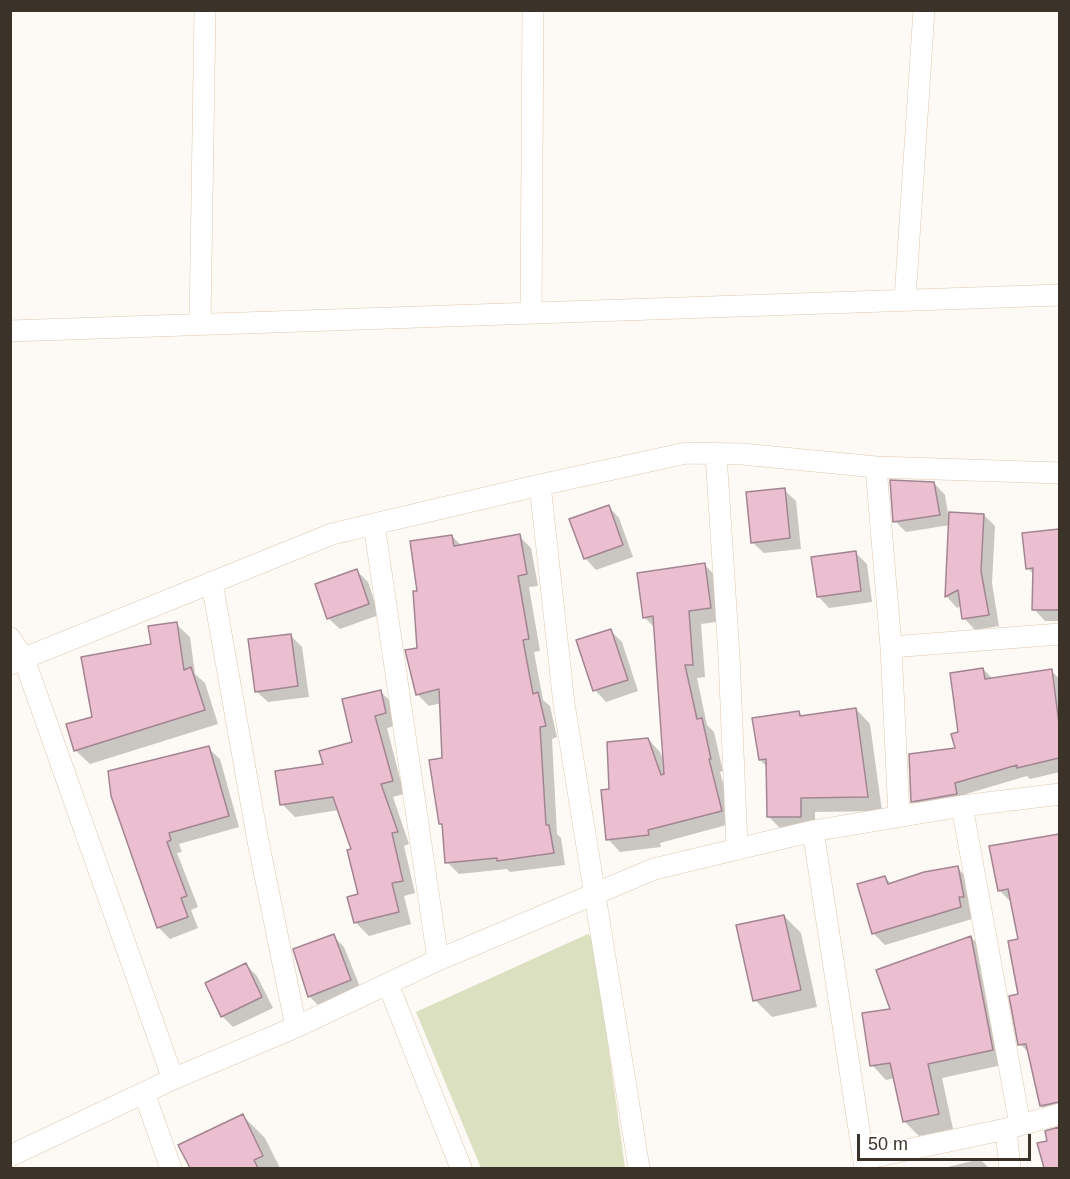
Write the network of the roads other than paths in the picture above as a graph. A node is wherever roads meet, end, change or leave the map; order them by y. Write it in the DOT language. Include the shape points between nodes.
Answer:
graph roads {
  1 [pos="205,10"];
  2 [pos="533,10"];
  3 [pos="924,10"];
  4 [pos="1059,295"];
  5 [pos="905,299"];
  6 [pos="531,312"];
  7 [pos="200,324"];
  8 [pos="10,331"];
  9 [pos="716,454"];
  10 [pos="876,467"];
  11 [pos="1059,472"];
  12 [pos="540,485"];
  13 [pos="374,524"];
  14 [pos="212,583"];
  15 [pos="1059,634"];
  16 [pos="10,638"];
  17 [pos="891,647"];
  18 [pos="17,661"];
  19 [pos="1059,794"];
  20 [pos="962,806"];
  21 [pos="899,816"];
  22 [pos="813,831"];
  23 [pos="737,847"];
  24 [pos="596,893"];
  25 [pos="438,960"];
  26 [pos="388,984"];
  27 [pos="296,1028"];
  28 [pos="173,1079"];
  29 [pos="144,1093"];
  30 [pos="1059,1114"];
  31 [pos="1013,1127"];
  32 [pos="11,1155"];
  33 [pos="864,1164"];
  34 [pos="171,1168"];
  35 [pos="461,1168"];
  36 [pos="639,1168"];
  37 [pos="1010,1168"];
  1 -- 7 [label="street"];
  2 -- 6 [label="street"];
  3 -- 5 [label="street"];
  4 -- 5 [label="street"];
  5 -- 6 [label="street"];
  6 -- 7 [label="street"];
  7 -- 8 [label="street"];
  9 -- 10 [label="street"];
  9 -- 12 [label="street" via="686,453"];
  9 -- 23 [label="street"];
  10 -- 11 [label="street"];
  10 -- 17 [label="street"];
  12 -- 13 [label="street"];
  12 -- 24 [label="street" via="564,704"];
  13 -- 14 [label="street" via="332,534"];
  13 -- 25 [label="street"];
  14 -- 18 [label="street"];
  14 -- 27 [label="street"];
  15 -- 17 [label="street"];
  16 -- 18 [label="street"];
  17 -- 21 [label="street"];
  18 -- 28 [label="street"];
  19 -- 20 [label="street"];
  20 -- 21 [label="street"];
  20 -- 31 [label="street"];
  21 -- 22 [label="street"];
  22 -- 23 [label="street"];
  22 -- 33 [label="street"];
  23 -- 24 [label="street" via="654,868"];
  24 -- 25 [label="street"];
  24 -- 36 [label="street"];
  25 -- 26 [label="street"];
  26 -- 27 [label="street"];
  26 -- 35 [label="street"];
  27 -- 28 [label="street"];
  28 -- 29 [label="street"];
  29 -- 32 [label="street"];
  29 -- 34 [label="street"];
  30 -- 31 [label="street"];
  31 -- 33 [label="street"];
  31 -- 37 [label="street"];
}
